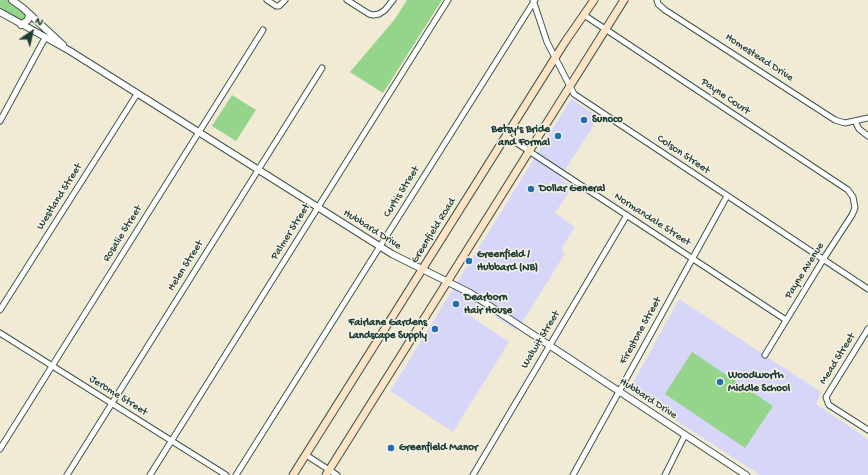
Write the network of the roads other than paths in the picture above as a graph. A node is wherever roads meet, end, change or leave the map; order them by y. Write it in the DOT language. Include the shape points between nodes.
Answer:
graph roads {
  1 [pos="12,0"];
  2 [pos="266,0"];
  3 [pos="285,0"];
  4 [pos="347,0"];
  5 [pos="393,0"];
  6 [pos="448,0"];
  7 [pos="534,0"];
  8 [pos="594,0"];
  9 [pos="624,0"];
  10 [pos="658,0"];
  11 [pos="0,12"];
  12 [pos="30,14"];
  13 [pos="584,15"];
  14 [pos="21,25"];
  15 [pos="263,30"];
  16 [pos="606,30"];
  17 [pos="45,38"];
  18 [pos="70,51"];
  19 [pos="555,58"];
  20 [pos="322,68"];
  21 [pos="570,87"];
  22 [pos="136,94"];
  23 [pos="868,118"];
  24 [pos="0,121"];
  25 [pos="855,121"];
  26 [pos="199,133"];
  27 [pos="506,136"];
  28 [pos="868,136"];
  29 [pos="529,152"];
  30 [pos="258,170"];
  31 [pos="727,196"];
  32 [pos="853,197"];
  33 [pos="317,208"];
  34 [pos="627,215"];
  35 [pos="379,247"];
  36 [pos="692,259"];
  37 [pos="824,260"];
  38 [pos="422,270"];
  39 [pos="447,282"];
  40 [pos="868,289"];
  41 [pos="0,310"];
  42 [pos="786,320"];
  43 [pos="868,329"];
  44 [pos="0,333"];
  45 [pos="550,346"];
  46 [pos="765,355"];
  47 [pos="52,366"];
  48 [pos="619,392"];
  49 [pos="112,403"];
  50 [pos="868,430"];
  51 [pos="685,435"];
  52 [pos="172,441"];
  53 [pos="0,449"];
  54 [pos="306,454"];
  55 [pos="328,472"];
  56 [pos="67,475"];
  57 [pos="150,475"];
  58 [pos="226,475"];
  59 [pos="236,475"];
  60 [pos="293,475"];
  61 [pos="337,475"];
  62 [pos="473,475"];
  63 [pos="573,475"];
  64 [pos="665,475"];
  65 [pos="745,475"];
  1 -- 12 [label="street, Hubbard Drive"];
  2 -- 3 [label="street" via="279,6"];
  4 -- 5 [label="street" via="373,15 385,10"];
  6 -- 33 [label="street, Palmer Street"];
  7 -- 19 [label="street, Colson Street" via="547,42"];
  7 -- 35 [label="street, Curtis Street"];
  8 -- 13 [label="main road, Greenfield Road"];
  9 -- 16 [label="main road"];
  10 -- 25 [label="street, Homestead Drive" via="658,4 665,10 835,120"];
  11 -- 14 [label="street, Hubbard Drive"];
  12 -- 14 [label="street" via="28,20"];
  12 -- 18 [label="street, Hubbard Drive"];
  13 -- 16 [label="street, Payne Court"];
  13 -- 19 [label="main road, Greenfield Road"];
  14 -- 17 [label="street, Hubbard Drive"];
  15 -- 26 [label="street, Rosalie Street"];
  16 -- 21 [label="main road"];
  16 -- 32 [label="street, Payne Court" via="848,190"];
  17 -- 18 [label="street, Hubbard Drive"];
  17 -- 24 [label="street"];
  18 -- 22 [label="street, Hubbard Drive"];
  19 -- 21 [label="street, Colson Street"];
  19 -- 27 [label="main road, Greenfield Road"];
  20 -- 30 [label="street, Helen Street"];
  21 -- 29 [label="main road"];
  21 -- 31 [label="street, Colson Street" via="574,94"];
  22 -- 26 [label="street, Hubbard Drive"];
  22 -- 41 [label="street, Westland Street"];
  23 -- 25 [label="street, Homestead Drive"];
  25 -- 28 [label="street" via="859,129"];
  26 -- 30 [label="street, Hubbard Drive"];
  26 -- 47 [label="street, Rosalie Street"];
  27 -- 29 [label="street, Normandale Street"];
  27 -- 38 [label="main road, Greenfield Road"];
  29 -- 34 [label="street, Normandale Street"];
  29 -- 39 [label="main road"];
  30 -- 33 [label="street, Hubbard Drive"];
  30 -- 49 [label="street, Helen Street"];
  31 -- 36 [label="street, Firestone Street"];
  31 -- 37 [label="street, Colson Street"];
  32 -- 37 [label="street, Payne Avenue" via="854,212"];
  33 -- 35 [label="street, Hubbard Drive"];
  33 -- 52 [label="street, Palmer Street"];
  34 -- 36 [label="street, Normandale Street"];
  34 -- 45 [label="street, Walwit Street"];
  35 -- 38 [label="street, Hubbard Drive"];
  35 -- 59 [label="street, Curtis Street"];
  36 -- 42 [label="street, Normandale Street"];
  36 -- 48 [label="street, Firestone Street"];
  37 -- 40 [label="street, Colson Street"];
  37 -- 42 [label="street, Payne Avenue"];
  38 -- 39 [label="street, Hubbard Drive"];
  38 -- 54 [label="main road, Greenfield Road"];
  39 -- 45 [label="street, Hubbard Drive" via="470,293"];
  39 -- 55 [label="main road"];
  42 -- 46 [label="street, Payne Avenue"];
  43 -- 50 [label="street, Mead Street" via="826,400 829,405"];
  44 -- 47 [label="street, Jerome Street"];
  45 -- 48 [label="street, Hubbard Drive"];
  45 -- 62 [label="street, Walwit Street"];
  47 -- 49 [label="street, Jerome Street"];
  47 -- 53 [label="street, Rosalie Street"];
  48 -- 51 [label="street, Hubbard Drive"];
  48 -- 63 [label="street, Firestone Street"];
  49 -- 52 [label="street, Jerome Street"];
  49 -- 56 [label="street, Helen Street"];
  51 -- 64 [label="street"];
  51 -- 65 [label="street, Hubbard Drive"];
  52 -- 57 [label="street, Palmer Street"];
  52 -- 58 [label="street, Jerome Street"];
  54 -- 55 [label="street"];
  54 -- 60 [label="main road, Greenfield Road"];
  55 -- 61 [label="street"];
}
